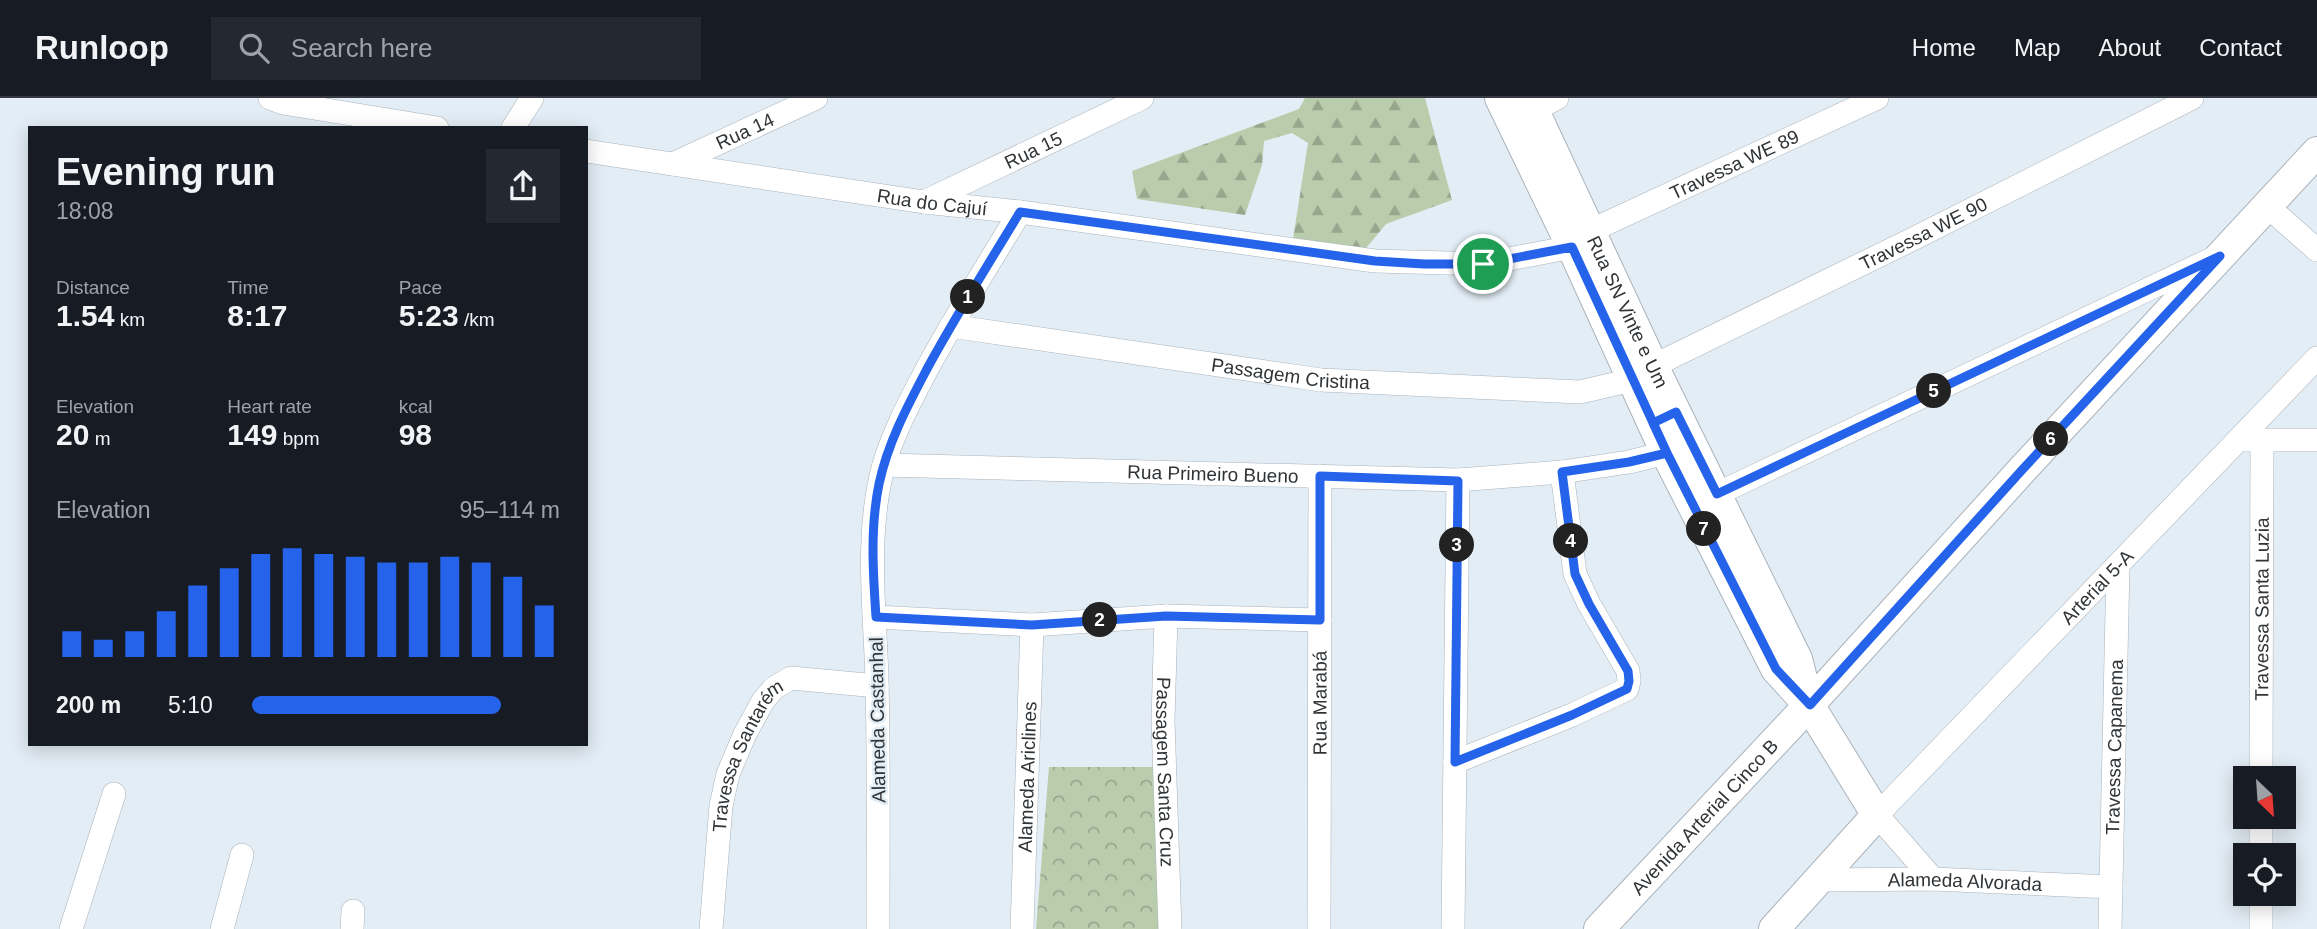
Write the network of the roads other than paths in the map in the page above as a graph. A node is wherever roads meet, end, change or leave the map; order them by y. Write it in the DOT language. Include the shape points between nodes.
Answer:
graph roads {
  1 [pos="270,98"];
  2 [pos="532,98"];
  3 [pos="816,98"];
  4 [pos="1142,98"];
  5 [pos="1500,98"];
  6 [pos="1877,98"];
  7 [pos="2192,98"];
  8 [pos="1540,102"];
  9 [pos="425,126"];
  10 [pos="514,126"];
  11 [pos="588,151"];
  12 [pos="2317,152"];
  13 [pos="673,164"];
  14 [pos="924,202"];
  15 [pos="2267,206"];
  16 [pos="1020,212"];
  17 [pos="1581,239"];
  18 [pos="2317,250"];
  19 [pos="2220,256"];
  20 [pos="951,326"];
  21 [pos="2317,358"];
  22 [pos="1643,373"];
  23 [pos="1664,418"];
  24 [pos="2250,440"];
  25 [pos="2317,440"];
  26 [pos="1667,453"];
  27 [pos="884,465"];
  28 [pos="1562,472"];
  29 [pos="1320,476"];
  30 [pos="1458,481"];
  31 [pos="1717,494"];
  32 [pos="2118,566"];
  33 [pos="1166,616"];
  34 [pos="876,617"];
  35 [pos="1320,620"];
  36 [pos="1032,625"];
  37 [pos="877,686"];
  38 [pos="1810,705"];
  39 [pos="1455,762"];
  40 [pos="2261,766"];
  41 [pos="114,794"];
  42 [pos="1877,815"];
  43 [pos="242,855"];
  44 [pos="1933,879"];
  45 [pos="1820,880"];
  46 [pos="2111,887"];
  47 [pos="2261,906"];
  48 [pos="71,929"];
  49 [pos="222,929"];
  50 [pos="711,929"];
  51 [pos="878,929"];
  52 [pos="1022,929"];
  53 [pos="1170,929"];
  54 [pos="1319,929"];
  55 [pos="1453,929"];
  56 [pos="1599,929"];
  57 [pos="1774,929"];
  58 [pos="2110,929"];
  59 [pos="2260,929"];
  1 -- 9 [label="street"];
  2 -- 10 [label="street"];
  3 -- 13 [label="street, Rua 14"];
  4 -- 14 [label="street, Rua 15"];
  5 -- 17 [label="main road, Rua SN Vinte e Um"];
  6 -- 17 [label="street, Travessa WE 89"];
  7 -- 22 [label="street, Travessa WE 90"];
  8 -- 17 [label="main road, Rua SN Vinte e Um"];
  11 -- 13 [label="street, Rua do Cajuí"];
  12 -- 15 [label="main road, Avenida Arterial Cinco B"];
  13 -- 14 [label="street, Rua do Cajuí"];
  14 -- 16 [label="street, Rua do Cajuí"];
  15 -- 18 [label="street"];
  15 -- 19 [label="main road, Avenida Arterial Cinco B"];
  16 -- 17 [label="street, Rua do Cajuí" via="1424,264 1483,264"];
  16 -- 20 [label="street, Alameda Castanhal"];
  17 -- 22 [label="main road, Rua SN Vinte e Um"];
  19 -- 31 [label="street"];
  19 -- 38 [label="main road, Avenida Arterial Cinco B"];
  20 -- 22 [label="street, Passagem Cristina" via="1321,380 1580,392"];
  20 -- 27 [label="street, Alameda Castanhal" via="894,435"];
  21 -- 24 [label="street, Arterial 5-A"];
  22 -- 23 [label="main road, Rua SN Vinte e Um"];
  23 -- 26 [label="main road, Rua SN Vinte e Um"];
  23 -- 31 [label="main road, Rua SN Vinte e Um"];
  24 -- 25 [label="street"];
  24 -- 32 [label="street, Arterial 5-A"];
  24 -- 40 [label="street, Travessa Santa Luzia"];
  26 -- 28 [label="street, Rua Primeiro Bueno"];
  26 -- 38 [label="main road, Rua SN Vinte e Um" via="1776,669"];
  27 -- 29 [label="street, Rua Primeiro Bueno"];
  27 -- 34 [label="street, Alameda Castanhal" via="874,513"];
  28 -- 30 [label="street, Rua Primeiro Bueno"];
  28 -- 39 [label="street" via="1575,574 1628,671 1627,689"];
  29 -- 30 [label="street, Rua Primeiro Bueno"];
  29 -- 35 [label="street, Rua Marabá"];
  30 -- 39 [label="street"];
  31 -- 38 [label="main road, Rua SN Vinte e Um" via="1797,659"];
  32 -- 42 [label="street, Arterial 5-A"];
  32 -- 46 [label="street, Travessa Capanema"];
  33 -- 35 [label="street"];
  33 -- 36 [label="street"];
  33 -- 53 [label="street, Passagem Santa Cruz" via="1163,721"];
  34 -- 36 [label="street"];
  34 -- 37 [label="street, Alameda Castanhal"];
  35 -- 54 [label="street, Rua Marabá"];
  36 -- 52 [label="street, Alameda Ariclines"];
  37 -- 50 [label="street, Travessa Santarém" via="791,678 763,701 728,774"];
  37 -- 51 [label="street, Alameda Castanhal"];
  38 -- 42 [label="main road"];
  38 -- 56 [label="main road, Avenida Arterial Cinco B"];
  39 -- 55 [label="street"];
  41 -- 48 [label="street"];
  42 -- 44 [label="street"];
  42 -- 45 [label="main road"];
  43 -- 49 [label="street"];
  44 -- 45 [label="street, Alameda Alvorada"];
  44 -- 46 [label="street, Alameda Alvorada"];
  45 -- 57 [label="main road"];
  46 -- 58 [label="street, Travessa Capanema"];
  47 -- 59 [label="street"];
}
